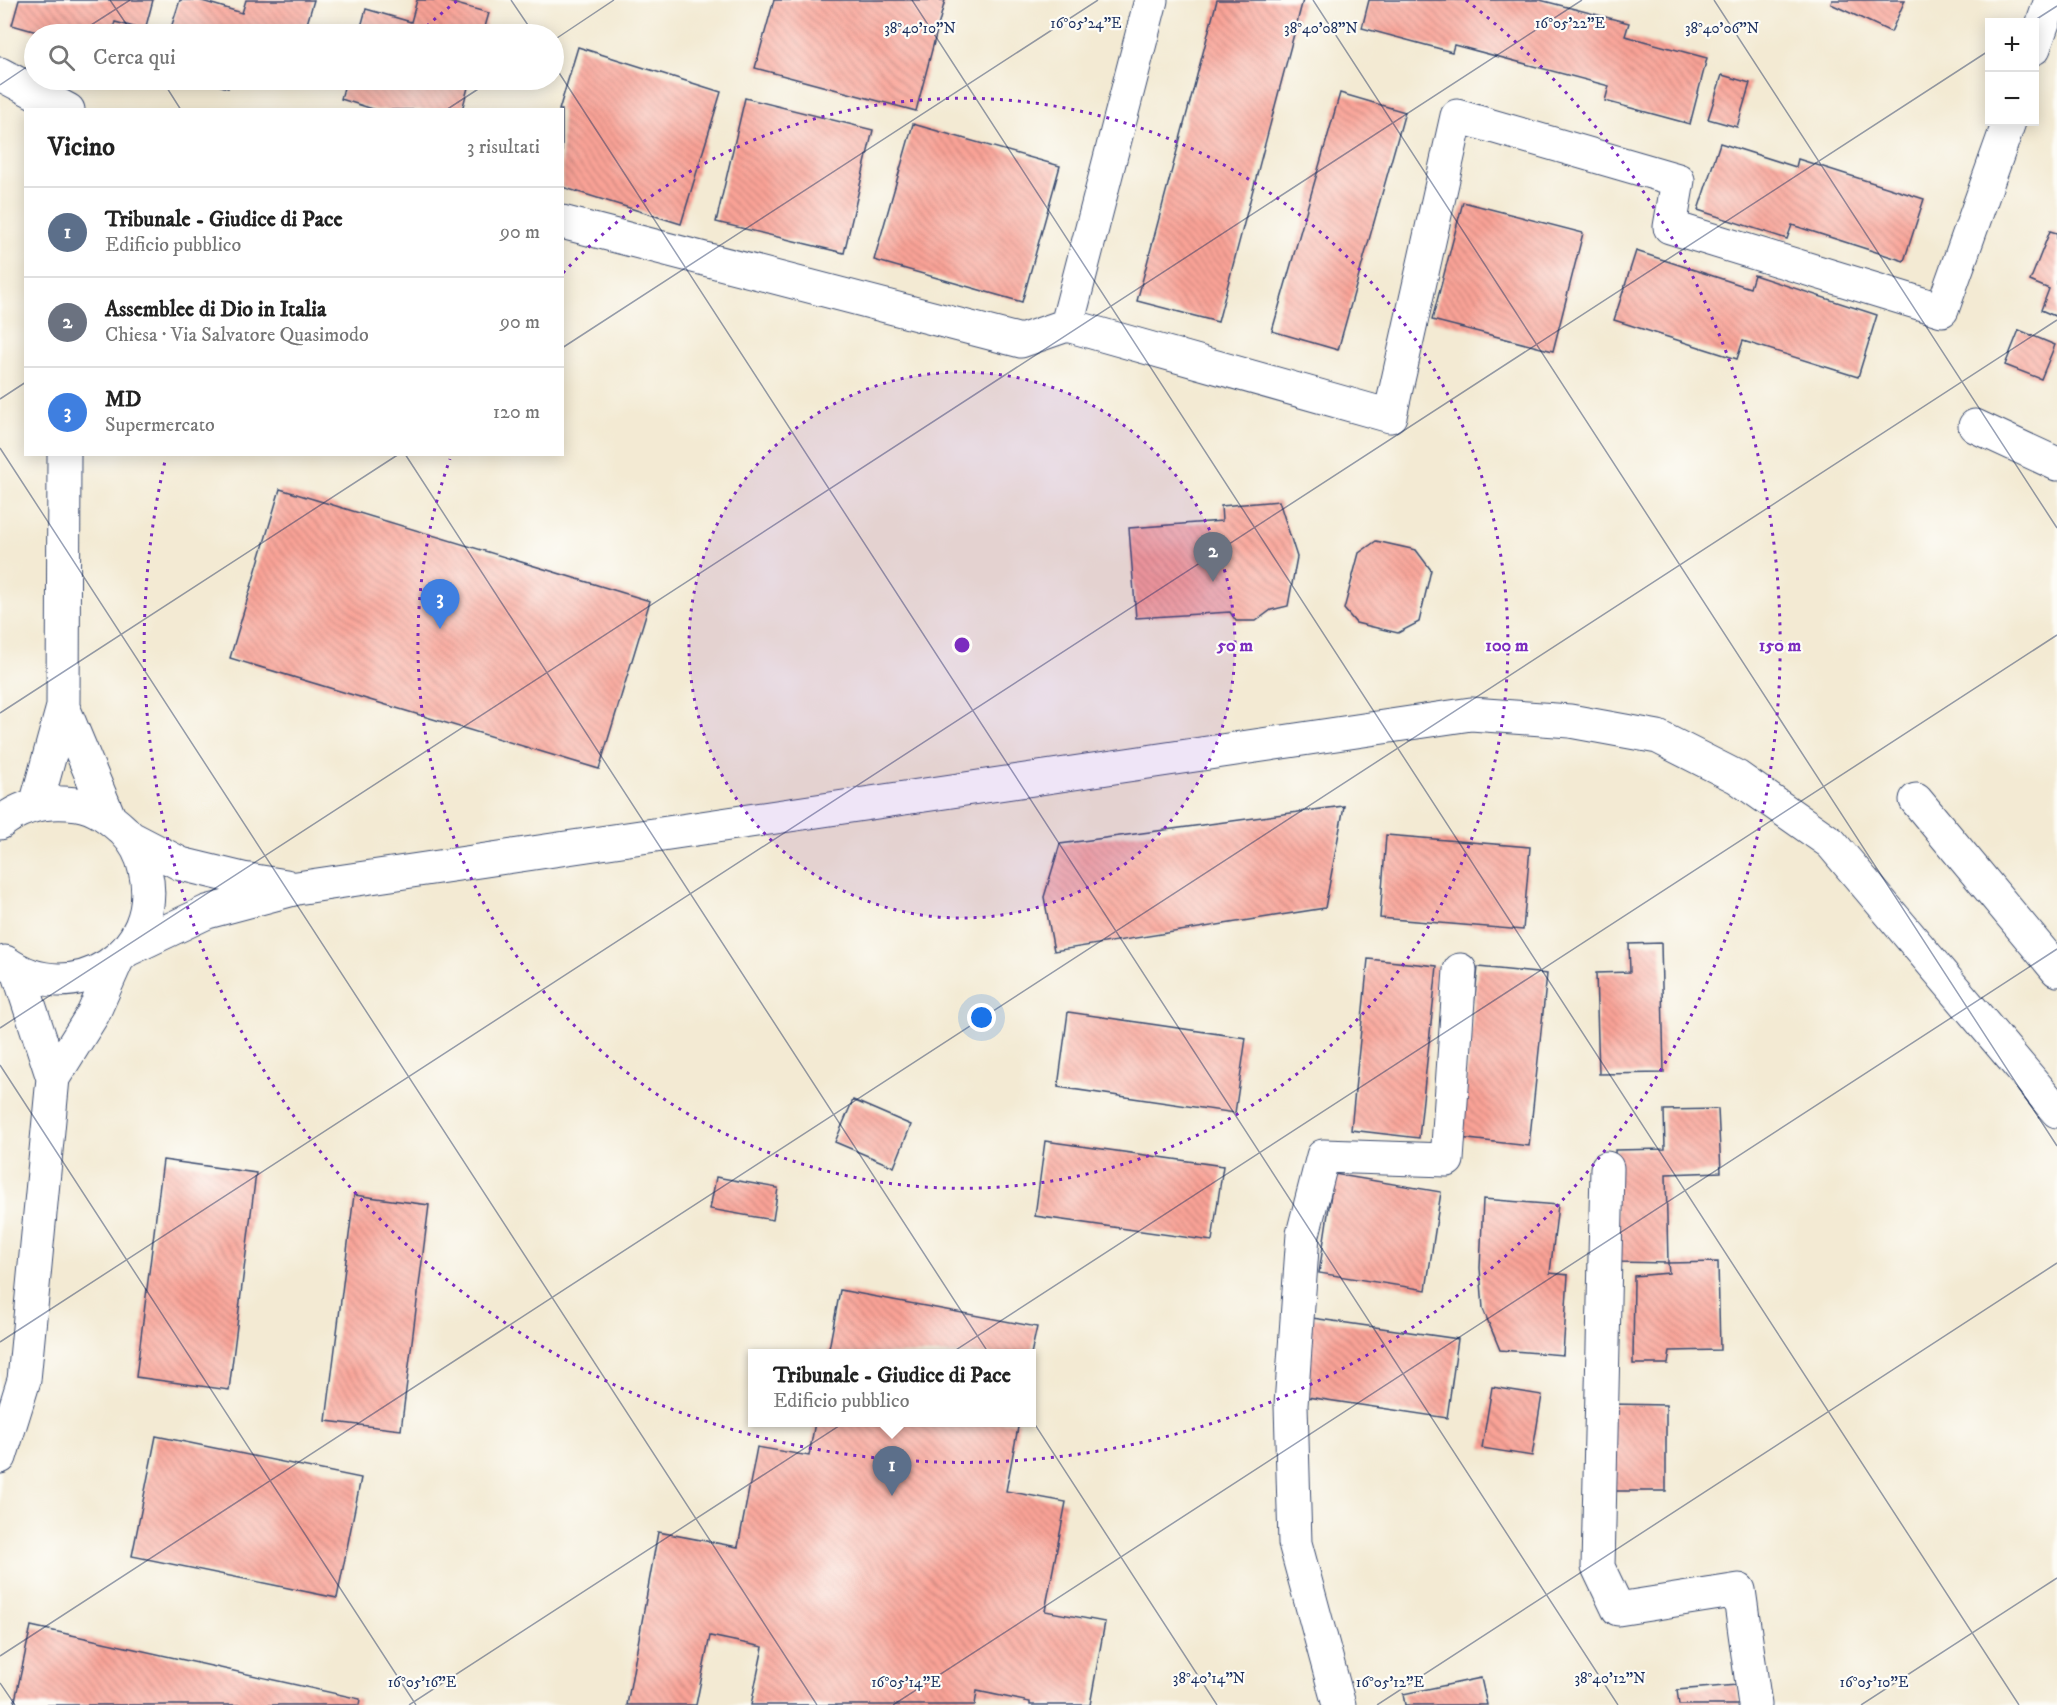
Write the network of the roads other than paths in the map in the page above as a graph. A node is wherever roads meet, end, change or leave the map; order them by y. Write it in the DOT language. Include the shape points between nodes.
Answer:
graph roads {
  1 [pos="1151,0"];
  2 [pos="2051,0"];
  3 [pos="2039,34"];
  4 [pos="0,74"];
  5 [pos="24,87"];
  6 [pos="30,90"];
  7 [pos="64,108"];
  8 [pos="2008,126"];
  9 [pos="564,223"];
  10 [pos="1067,326"];
  11 [pos="1974,426"];
  12 [pos="64,456"];
  13 [pos="2057,464"];
  14 [pos="63,707"];
  15 [pos="1916,800"];
  16 [pos="36,805"];
  17 [pos="0,823"];
  18 [pos="120,827"];
  19 [pos="297,888"];
  20 [pos="122,955"];
  21 [pos="9,965"];
  22 [pos="1460,970"];
  23 [pos="2057,970"];
  24 [pos="53,1078"];
  25 [pos="2057,1111"];
  26 [pos="1606,1168"];
  27 [pos="0,1457"];
  28 [pos="1339,1705"];
  29 [pos="1755,1705"];
  1 -- 10 [label="street"];
  2 -- 3 [label="street"];
  4 -- 5 [label="street"];
  6 -- 7 [label="street"];
  8 -- 10 [label="street" via="1942,310 1670,227 1677,180 1457,116 1390,416"];
  9 -- 10 [label="street" via="1021,340"];
  11 -- 13 [label="street"];
  12 -- 14 [label="street"];
  14 -- 16 [label="street"];
  14 -- 18 [label="street"];
  15 -- 23 [label="street"];
  16 -- 17 [label="street"];
  16 -- 18 [label="street" via="61,802 86,806"];
  18 -- 19 [label="street" via="181,864"];
  18 -- 20 [label="street" via="143,860 148,882 147,907 140,930"];
  19 -- 20 [label="street" via="207,912"];
  19 -- 25 [label="street" via="1471,714 1570,721 1658,737 1737,777 1831,843"];
  20 -- 21 [label="street" via="95,974 70,980 43,980"];
  20 -- 24 [label="street" via="93,1014"];
  21 -- 24 [label="street"];
  22 -- 28 [label="street" via="1447,1160 1323,1156 1303,1234 1291,1405 1295,1543"];
  24 -- 27 [label="street" via="24,1380"];
  26 -- 29 [label="street" via="1598,1567 1618,1609 1739,1590"];
}
